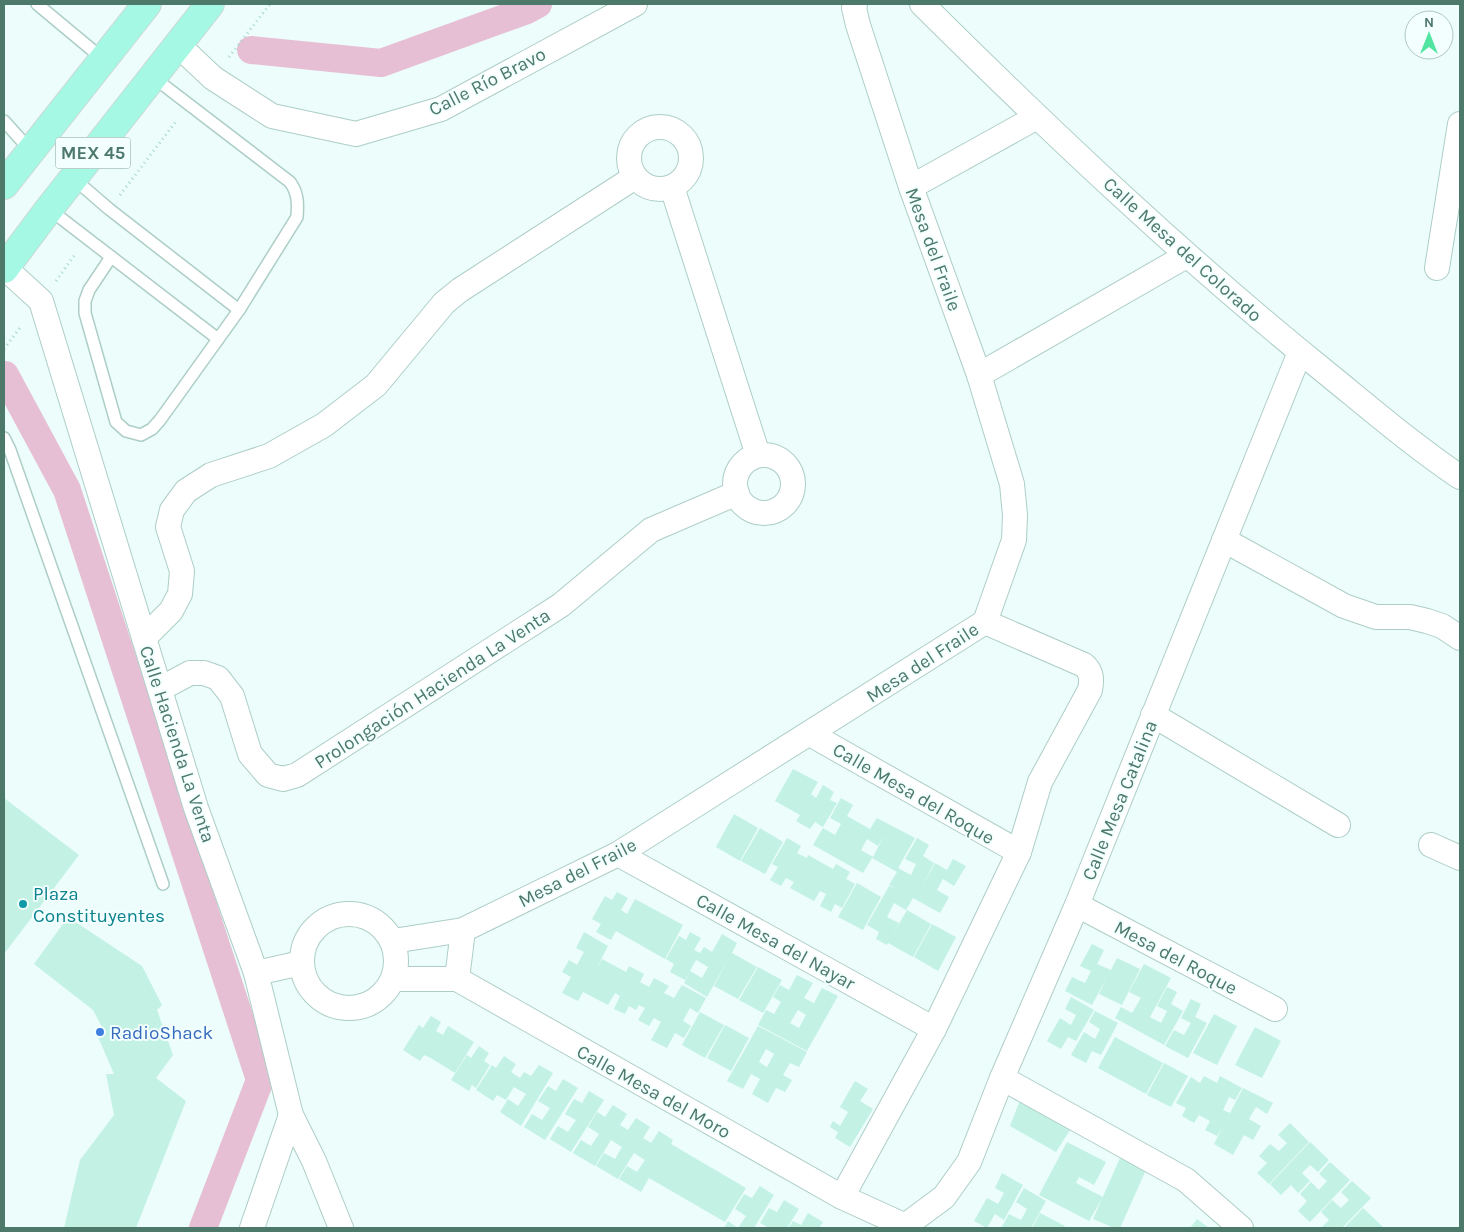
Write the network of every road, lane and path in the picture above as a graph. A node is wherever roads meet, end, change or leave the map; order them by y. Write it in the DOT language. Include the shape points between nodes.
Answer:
graph roads {
  1 [pos="37,4"];
  2 [pos="210,4"];
  3 [pos="270,4"];
  4 [pos="635,4"];
  5 [pos="855,4"];
  6 [pos="922,4"];
  7 [pos="145,6"];
  8 [pos="181,41"];
  9 [pos="103,59"];
  10 [pos="152,77"];
  11 [pos="213,78"];
  12 [pos="189,105"];
  13 [pos="1038,117"];
  14 [pos="4,121"];
  15 [pos="1460,124"];
  16 [pos="31,151"];
  17 [pos="635,177"];
  18 [pos="73,178"];
  19 [pos="4,185"];
  20 [pos="672,187"];
  21 [pos="911,187"];
  22 [pos="49,209"];
  23 [pos="109,209"];
  24 [pos="87,238"];
  25 [pos="1186,256"];
  26 [pos="111,257"];
  27 [pos="4,268"];
  28 [pos="1437,268"];
  29 [pos="41,301"];
  30 [pos="239,310"];
  31 [pos="218,339"];
  32 [pos="4,349"];
  33 [pos="1300,352"];
  34 [pos="979,375"];
  35 [pos="4,438"];
  36 [pos="758,455"];
  37 [pos="1460,477"];
  38 [pos="737,493"];
  39 [pos="1224,540"];
  40 [pos="985,622"];
  41 [pos="144,638"];
  42 [pos="1460,638"];
  43 [pos="160,689"];
  44 [pos="1153,714"];
  45 [pos="810,734"];
  46 [pos="1338,825"];
  47 [pos="1430,845"];
  48 [pos="1019,852"];
  49 [pos="618,854"];
  50 [pos="1460,858"];
  51 [pos="162,884"];
  52 [pos="1077,905"];
  53 [pos="462,930"];
  54 [pos="393,941"];
  55 [pos="302,963"];
  56 [pos="256,973"];
  57 [pos="394,979"];
  58 [pos="457,980"];
  59 [pos="1275,1009"];
  60 [pos="934,1029"];
  61 [pos="1002,1078"];
  62 [pos="291,1115"];
  63 [pos="842,1197"];
  64 [pos="908,1227"];
  65 [pos="252,1228"];
  66 [pos="341,1228"];
  67 [pos="1241,1228"];
  1 -- 9 [label="lane"];
  2 -- 8 [label="highway, MEX 45"];
  3 -- 11 [label="path"];
  4 -- 11 [label="street, Calle Río Bravo" via="441,109 356,134 272,116"];
  5 -- 21 [label="street, Mesa del Fraile" via="858,25"];
  6 -- 13 [label="street, Calle Mesa del Colorado"];
  7 -- 9 [label="highway, MEX 45"];
  8 -- 10 [label="highway, MEX 45"];
  8 -- 11 [label="street, Calle Río Bravo"];
  9 -- 16 [label="highway, MEX 45"];
  10 -- 12 [label="lane"];
  10 -- 18 [label="highway, MEX 45"];
  12 -- 23 [label="path"];
  12 -- 30 [label="lane" via="290,182 296,190 297,217"];
  13 -- 21 [label="street"];
  13 -- 25 [label="street, Calle Mesa del Colorado"];
  14 -- 16 [label="lane"];
  15 -- 28 [label="street"];
  16 -- 19 [label="highway, MEX 45"];
  17 -- 20 [label="street" via="645,186 659,190"];
  17 -- 20 [label="street" via="629,166 632,143 640,133 651,128 669,128 684,137 692,160 683,181"];
  17 -- 41 [label="street" via="460,290 444,303 376,385 324,425 268,456 211,475 186,491 172,510 168,527 182,571 180,594 171,611"];
  18 -- 22 [label="highway, MEX 45"];
  18 -- 23 [label="lane"];
  20 -- 36 [label="street"];
  21 -- 34 [label="street, Mesa del Fraile"];
  22 -- 24 [label="lane"];
  22 -- 27 [label="highway, MEX 45"];
  23 -- 30 [label="lane"];
  24 -- 26 [label="lane"];
  24 -- 29 [label="path"];
  25 -- 33 [label="street, Calle Mesa del Colorado"];
  25 -- 34 [label="street"];
  26 -- 31 [label="lane"];
  26 -- 31 [label="lane" via="89,290 84,301 85,313 116,422 126,432 141,435 152,429"];
  27 -- 29 [label="street"];
  29 -- 32 [label="path"];
  29 -- 41 [label="street, Calle Hacienda La Venta"];
  30 -- 31 [label="lane"];
  33 -- 37 [label="street, Calle Mesa del Colorado"];
  33 -- 39 [label="street, Calle Mesa Catalina"];
  34 -- 40 [label="street, Mesa del Fraile" via="1012,484 1015,515 1014,540"];
  35 -- 51 [label="lane"];
  36 -- 38 [label="street" via="749,459 737,474"];
  36 -- 38 [label="street" via="778,458 786,465 792,474 792,494 779,509 759,512 749,509"];
  38 -- 43 [label="street, Prolongación Hacienda La Venta" via="651,530 561,605 297,775 283,779 268,775 250,754 232,696 218,678 190,673"];
  39 -- 42 [label="street" via="1344,606 1376,617 1410,617 1427,621"];
  39 -- 44 [label="street, Calle Mesa Catalina"];
  40 -- 45 [label="street, Mesa del Fraile"];
  40 -- 48 [label="street" via="1084,664 1091,676 1090,690 1040,782"];
  41 -- 43 [label="street, Calle Hacienda La Venta"];
  43 -- 56 [label="street, Calle Hacienda La Venta" via="196,808"];
  44 -- 46 [label="street"];
  44 -- 52 [label="street, Calle Mesa Catalina"];
  45 -- 48 [label="street, Calle Mesa del Roque"];
  45 -- 49 [label="street, Mesa del Fraile"];
  47 -- 50 [label="street"];
  48 -- 60 [label="street"];
  49 -- 53 [label="street, Mesa del Fraile"];
  49 -- 60 [label="street, Calle Mesa del Nayar"];
  52 -- 59 [label="street, Mesa del Roque"];
  52 -- 61 [label="street, Calle Mesa Catalina"];
  53 -- 54 [label="street, Mesa del Fraile"];
  53 -- 58 [label="street"];
  54 -- 55 [label="street" via="380,924 360,914 339,914 319,924 306,941"];
  54 -- 57 [label="street"];
  55 -- 56 [label="street"];
  55 -- 57 [label="street" via="310,988 330,1005 357,1008 381,997"];
  56 -- 62 [label="street, Calle Hacienda La Venta"];
  57 -- 58 [label="street, Calle Mesa del Moro"];
  58 -- 63 [label="street, Calle Mesa del Moro"];
  60 -- 63 [label="street"];
  61 -- 64 [label="street, Calle Mesa Catalina" via="969,1162 944,1197"];
  61 -- 67 [label="street" via="1186,1180"];
  62 -- 65 [label="street"];
  62 -- 66 [label="street, Calle Hacienda La Venta"];
  63 -- 64 [label="street, Calle Mesa del Moro"];
}
